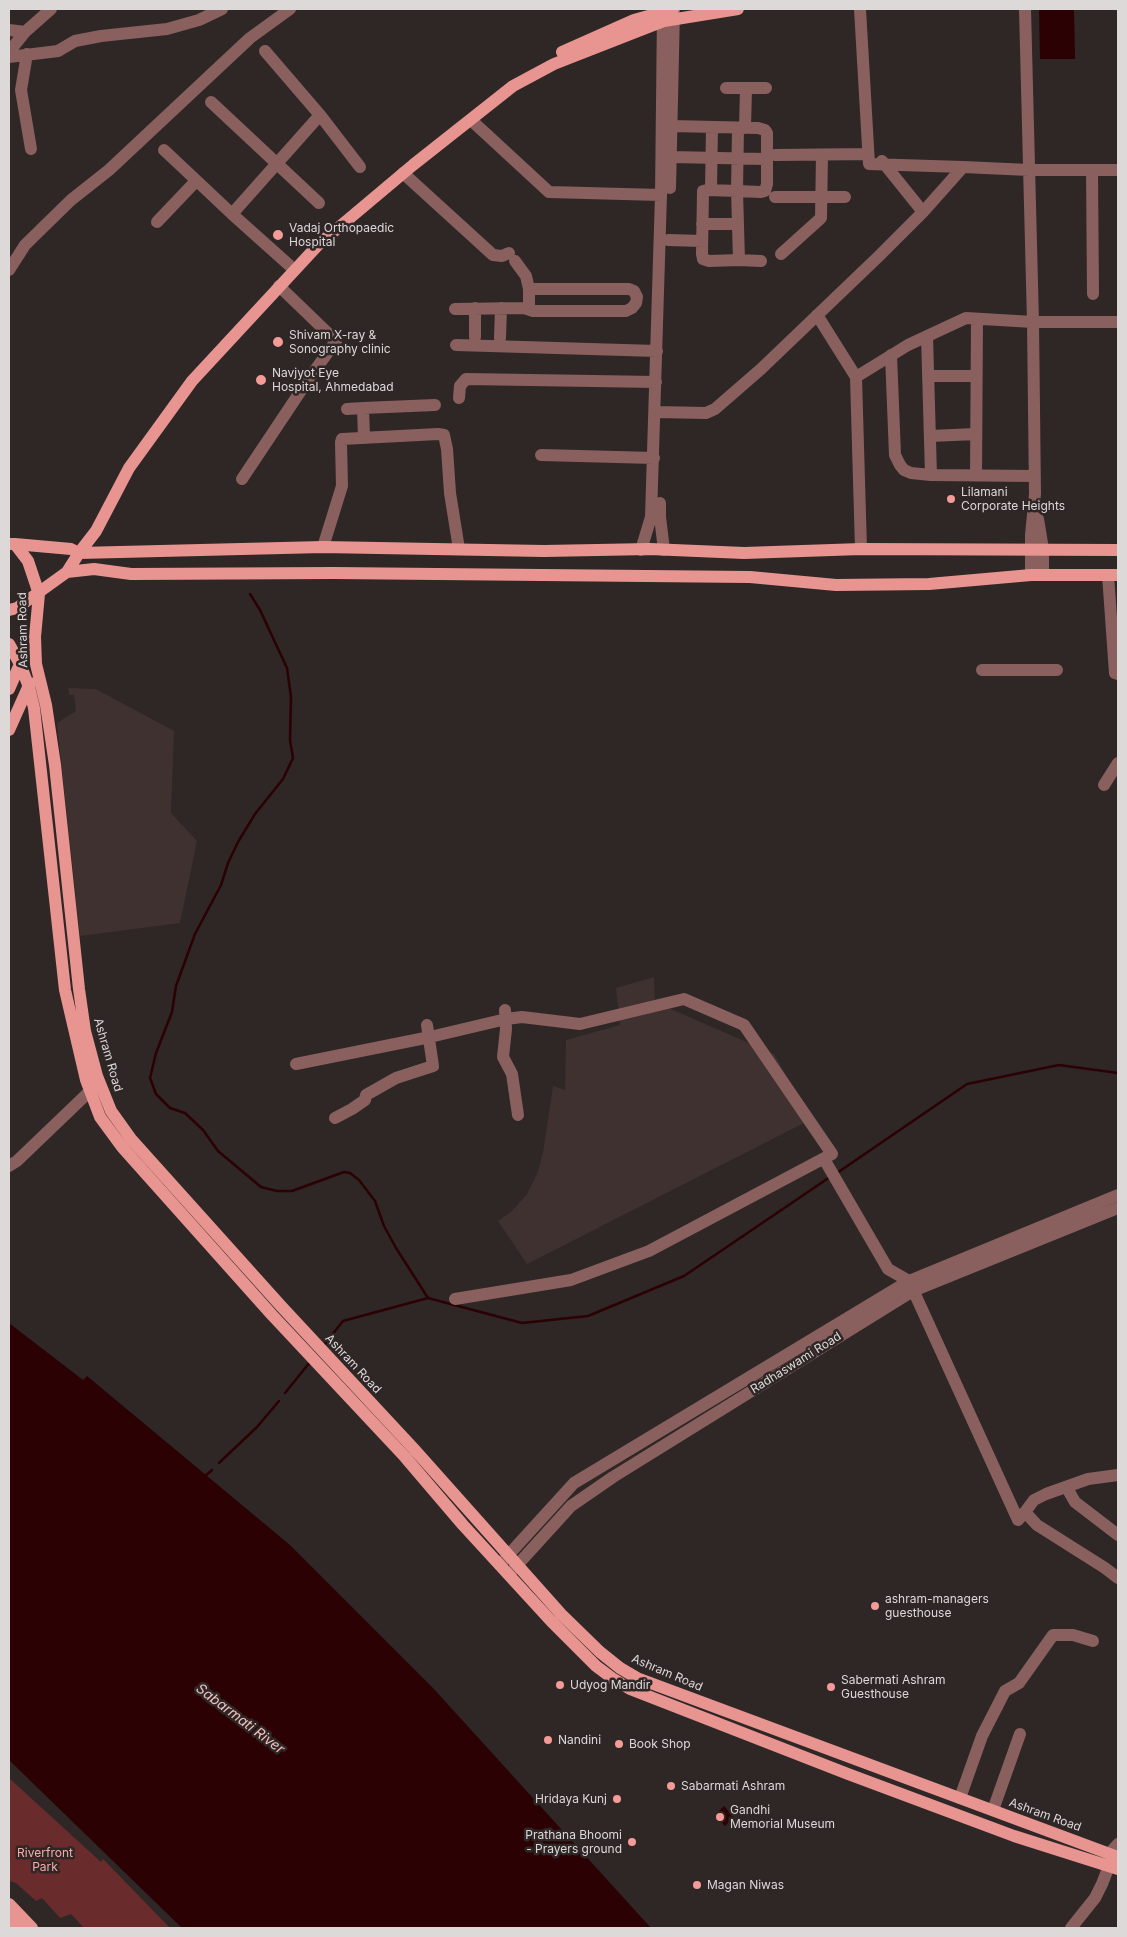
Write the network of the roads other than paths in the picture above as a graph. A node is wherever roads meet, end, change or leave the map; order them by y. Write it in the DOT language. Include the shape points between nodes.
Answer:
graph roads {
  1 [pos="51,9"];
  2 [pos="222,9"];
  3 [pos="290,9"];
  4 [pos="738,9"];
  5 [pos="860,9"];
  6 [pos="1025,9"];
  7 [pos="669,13"];
  8 [pos="9,30"];
  9 [pos="25,32"];
  10 [pos="265,51"];
  11 [pos="9,52"];
  12 [pos="28,54"];
  13 [pos="9,57"];
  14 [pos="726,88"];
  15 [pos="746,88"];
  16 [pos="766,88"];
  17 [pos="212,102"];
  18 [pos="320,115"];
  19 [pos="471,120"];
  20 [pos="672,126"];
  21 [pos="712,127"];
  22 [pos="741,128"];
  23 [pos="31,149"];
  24 [pos="164,150"];
  25 [pos="868,151"];
  26 [pos="822,155"];
  27 [pos="671,157"];
  28 [pos="771,157"];
  29 [pos="711,158"];
  30 [pos="738,159"];
  31 [pos="277,163"];
  32 [pos="886,164"];
  33 [pos="360,167"];
  34 [pos="963,167"];
  35 [pos="1029,170"];
  36 [pos="1092,170"];
  37 [pos="1118,170"];
  38 [pos="403,173"];
  39 [pos="196,181"];
  40 [pos="711,190"];
  41 [pos="737,191"];
  42 [pos="661,195"];
  43 [pos="775,197"];
  44 [pos="822,197"];
  45 [pos="845,197"];
  46 [pos="319,203"];
  47 [pos="923,212"];
  48 [pos="232,214"];
  49 [pos="157,222"];
  50 [pos="702,224"];
  51 [pos="738,224"];
  52 [pos="668,240"];
  53 [pos="702,241"];
  54 [pos="781,254"];
  55 [pos="739,260"];
  56 [pos="761,261"];
  57 [pos="290,265"];
  58 [pos="9,270"];
  59 [pos="279,286"];
  60 [pos="529,288"];
  61 [pos="1093,294"];
  62 [pos="658,297"];
  63 [pos="637,298"];
  64 [pos="475,308"];
  65 [pos="501,308"];
  66 [pos="454,309"];
  67 [pos="529,309"];
  68 [pos="817,315"];
  69 [pos="977,319"];
  70 [pos="1033,322"];
  71 [pos="1118,322"];
  72 [pos="927,336"];
  73 [pos="475,337"];
  74 [pos="500,338"];
  75 [pos="456,344"];
  76 [pos="657,351"];
  77 [pos="891,355"];
  78 [pos="928,376"];
  79 [pos="976,376"];
  80 [pos="856,377"];
  81 [pos="656,382"];
  82 [pos="459,398"];
  83 [pos="435,405"];
  84 [pos="363,408"];
  85 [pos="347,409"];
  86 [pos="659,412"];
  87 [pos="976,434"];
  88 [pos="930,436"];
  89 [pos="364,437"];
  90 [pos="541,455"];
  91 [pos="654,458"];
  92 [pos="931,475"];
  93 [pos="976,475"];
  94 [pos="1034,476"];
  95 [pos="242,479"];
  96 [pos="12,544"];
  97 [pos="322,547"];
  98 [pos="459,549"];
  99 [pos="861,549"];
  100 [pos="642,550"];
  101 [pos="664,550"];
  102 [pos="1037,550"];
  103 [pos="1118,550"];
  104 [pos="75,551"];
  105 [pos="67,572"];
  106 [pos="1037,575"];
  107 [pos="1113,575"];
  108 [pos="39,594"];
  109 [pos="9,610"];
  110 [pos="9,644"];
  111 [pos="20,664"];
  112 [pos="36,664"];
  113 [pos="982,670"];
  114 [pos="1057,670"];
  115 [pos="1118,674"];
  116 [pos="29,686"];
  117 [pos="9,689"];
  118 [pos="9,730"];
  119 [pos="1118,763"];
  120 [pos="1104,785"];
  121 [pos="506,1014"];
  122 [pos="428,1031"];
  123 [pos="296,1064"];
  124 [pos="96,1089"];
  125 [pos="518,1115"];
  126 [pos="335,1118"];
  127 [pos="824,1158"];
  128 [pos="13,1163"];
  129 [pos="9,1173"];
  130 [pos="1118,1195"];
  131 [pos="1118,1208"];
  132 [pos="911,1286"];
  133 [pos="455,1299"];
  134 [pos="1118,1475"];
  135 [pos="1067,1488"];
  136 [pos="1025,1512"];
  137 [pos="1118,1535"];
  138 [pos="504,1560"];
  139 [pos="513,1570"];
  140 [pos="1118,1578"];
  141 [pos="1093,1641"];
  142 [pos="616,1673"];
  143 [pos="1020,1734"];
  144 [pos="960,1798"];
  145 [pos="993,1810"];
  146 [pos="1115,1858"];
  147 [pos="9,1904"];
  148 [pos="32,1928"];
  149 [pos="1071,1928"];
  1 -- 9 [label="street"];
  2 -- 12 [label="street" via="167,29 101,36 75,41 58,50"];
  3 -- 58 [label="street" via="250,38 109,170 70,200 25,245"];
  4 -- 7 [label="main road"];
  5 -- 25 [label="street"];
  6 -- 35 [label="street"];
  7 -- 19 [label="main road" via="554,64 513,86"];
  7 -- 20 [label="street"];
  7 -- 42 [label="street"];
  7 -- 57 [label="main road" via="634,20 551,57 509,80 328,226"];
  8 -- 9 [label="street"];
  9 -- 11 [label="street"];
  10 -- 18 [label="street"];
  12 -- 13 [label="street"];
  12 -- 23 [label="street" via="21,90"];
  14 -- 15 [label="street"];
  15 -- 16 [label="street"];
  15 -- 22 [label="street"];
  17 -- 31 [label="street"];
  18 -- 31 [label="street"];
  18 -- 33 [label="street"];
  19 -- 38 [label="main road"];
  19 -- 42 [label="street" via="549,192"];
  20 -- 21 [label="street"];
  20 -- 27 [label="street"];
  21 -- 22 [label="street"];
  21 -- 29 [label="street"];
  22 -- 28 [label="street" via="765,130"];
  22 -- 30 [label="street"];
  24 -- 39 [label="street"];
  25 -- 26 [label="street"];
  25 -- 32 [label="street"];
  26 -- 28 [label="street"];
  26 -- 44 [label="street"];
  27 -- 29 [label="street"];
  27 -- 52 [label="street"];
  28 -- 30 [label="street"];
  28 -- 41 [label="street" via="765,191"];
  29 -- 30 [label="street"];
  29 -- 40 [label="street"];
  30 -- 41 [label="street"];
  31 -- 46 [label="street"];
  31 -- 48 [label="street"];
  32 -- 34 [label="street"];
  32 -- 47 [label="street"];
  34 -- 35 [label="street"];
  34 -- 47 [label="street"];
  35 -- 36 [label="street"];
  35 -- 70 [label="street"];
  36 -- 37 [label="street"];
  36 -- 61 [label="street"];
  38 -- 59 [label="main road" via="319,244"];
  38 -- 60 [label="street" via="493,256 512,257 526,276"];
  39 -- 48 [label="street"];
  39 -- 49 [label="street"];
  40 -- 41 [label="street"];
  40 -- 50 [label="street" via="703,193"];
  41 -- 51 [label="street"];
  42 -- 62 [label="street"];
  43 -- 44 [label="street"];
  44 -- 45 [label="street"];
  44 -- 54 [label="street" via="821,218"];
  47 -- 68 [label="street"];
  48 -- 57 [label="street"];
  50 -- 51 [label="street"];
  50 -- 53 [label="street"];
  51 -- 55 [label="street"];
  52 -- 53 [label="street"];
  52 -- 86 [label="street"];
  53 -- 55 [label="street" via="705,261"];
  55 -- 56 [label="street"];
  57 -- 104 [label="main road" via="186,377 123,464"];
  59 -- 95 [label="street" via="336,341"];
  59 -- 104 [label="main road" via="192,381 129,468 96,531"];
  60 -- 63 [label="street" via="629,289"];
  60 -- 67 [label="street"];
  62 -- 63 [label="street"];
  62 -- 76 [label="street"];
  63 -- 67 [label="street" via="632,308 626,311"];
  64 -- 65 [label="street"];
  64 -- 66 [label="street"];
  64 -- 73 [label="street"];
  65 -- 67 [label="street"];
  65 -- 74 [label="street"];
  68 -- 80 [label="street"];
  68 -- 86 [label="street" via="715,409 706,413"];
  69 -- 70 [label="street"];
  69 -- 72 [label="street" via="966,318"];
  69 -- 79 [label="street"];
  70 -- 71 [label="street"];
  70 -- 94 [label="street"];
  72 -- 77 [label="street"];
  72 -- 78 [label="street"];
  75 -- 76 [label="street"];
  76 -- 81 [label="street"];
  77 -- 80 [label="street"];
  77 -- 92 [label="street" via="895,454 904,470"];
  78 -- 79 [label="street"];
  78 -- 88 [label="street"];
  79 -- 87 [label="street"];
  80 -- 99 [label="street"];
  81 -- 82 [label="street" via="466,379 460,386"];
  81 -- 86 [label="street"];
  83 -- 84 [label="street"];
  84 -- 85 [label="street"];
  84 -- 89 [label="street"];
  86 -- 91 [label="street"];
  86 -- 101 [label="street" via="660,517"];
  87 -- 88 [label="street"];
  87 -- 93 [label="street"];
  88 -- 92 [label="street"];
  89 -- 97 [label="street" via="345,438 341,442 342,486"];
  89 -- 98 [label="street" via="444,435"];
  90 -- 91 [label="street"];
  91 -- 100 [label="street" via="651,517"];
  92 -- 93 [label="street"];
  93 -- 94 [label="street"];
  94 -- 102 [label="street"];
  96 -- 104 [label="main road"];
  96 -- 108 [label="main road, Ashram Road" via="28,561"];
  97 -- 98 [label="main road"];
  97 -- 104 [label="main road"];
  98 -- 100 [label="main road"];
  99 -- 101 [label="main road" via="744,553"];
  99 -- 102 [label="main road"];
  100 -- 101 [label="main road"];
  102 -- 103 [label="main road"];
  102 -- 106 [label="street"];
  104 -- 105 [label="main road"];
  105 -- 106 [label="main road" via="94,569 131,574 741,577 836,585 929,584"];
  105 -- 108 [label="main road"];
  106 -- 107 [label="main road"];
  107 -- 115 [label="street" via="1115,673"];
  108 -- 109 [label="main road"];
  108 -- 112 [label="main road, Ashram Road"];
  110 -- 111 [label="main road, Ashram Road"];
  111 -- 116 [label="main road, Ashram Road"];
  111 -- 117 [label="main road"];
  112 -- 116 [label="main road"];
  112 -- 124 [label="main road, Ashram Road" via="55,765 79,989"];
  113 -- 114 [label="street"];
  116 -- 118 [label="main road"];
  116 -- 124 [label="main road, Ashram Road" via="65,990 74,1034"];
  119 -- 120 [label="street"];
  121 -- 122 [label="street"];
  121 -- 125 [label="street" via="503,1057 512,1074"];
  121 -- 127 [label="street" via="580,1024 684,999 744,1025 832,1154"];
  122 -- 123 [label="street"];
  122 -- 126 [label="street" via="433,1066 396,1078"];
  124 -- 128 [label="street"];
  124 -- 138 [label="main road, Ashram Road" via="131,1139 414,1449"];
  127 -- 132 [label="street" via="888,1269"];
  127 -- 133 [label="street" via="649,1251 571,1280"];
  128 -- 129 [label="street"];
  130 -- 132 [label="street, Radhaswami Road"];
  131 -- 132 [label="street, Radhaswami Road"];
  132 -- 136 [label="street" via="1018,1520"];
  132 -- 138 [label="street, Radhaswami Road" via="574,1483"];
  132 -- 139 [label="street, Radhaswami Road" via="578,1501"];
  134 -- 135 [label="street" via="1088,1480"];
  135 -- 136 [label="street" via="1034,1500"];
  135 -- 137 [label="street" via="1075,1502"];
  136 -- 140 [label="street" via="1037,1525"];
  138 -- 139 [label="main road, Ashram Road"];
  139 -- 142 [label="main road, Ashram Road" via="600,1652"];
  141 -- 144 [label="street" via="1073,1635 1053,1635 1019,1683 1005,1691 982,1736"];
  142 -- 144 [label="main road, Ashram Road" via="646,1681"];
  142 -- 146 [label="main road, Ashram Road" via="630,1689 857,1778 1014,1836"];
  143 -- 145 [label="street"];
  144 -- 145 [label="main road, Ashram Road"];
  145 -- 146 [label="main road, Ashram Road"];
  146 -- 149 [label="street" via="1095,1898"];
  147 -- 148 [label="main road"];
}
